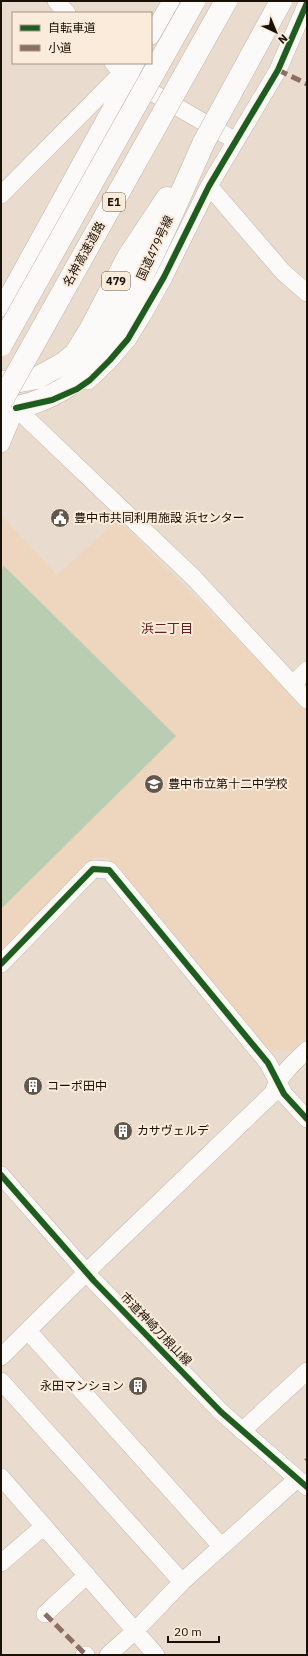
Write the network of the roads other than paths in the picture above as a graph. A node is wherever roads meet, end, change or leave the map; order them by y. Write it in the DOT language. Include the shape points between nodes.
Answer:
graph roads {
  1 [pos="56,1"];
  2 [pos="171,1"];
  3 [pos="194,1"];
  4 [pos="226,1"];
  5 [pos="281,1"];
  6 [pos="307,3"];
  7 [pos="66,12"];
  8 [pos="152,34"];
  9 [pos="114,64"];
  10 [pos="135,64"];
  11 [pos="127,78"];
  12 [pos="236,141"];
  13 [pos="204,142"];
  14 [pos="209,186"];
  15 [pos="1,195"];
  16 [pos="307,293"];
  17 [pos="1,308"];
  18 [pos="1,345"];
  19 [pos="1,382"];
  20 [pos="6,406"];
  21 [pos="1,444"];
  22 [pos="307,670"];
  23 [pos="293,684"];
  24 [pos="307,700"];
  25 [pos="1,964"];
  26 [pos="307,1050"];
  27 [pos="277,1081"];
  28 [pos="307,1119"];
  29 [pos="1,1175"];
  30 [pos="87,1273"];
  31 [pos="28,1331"];
  32 [pos="1,1357"];
  33 [pos="307,1371"];
  34 [pos="1,1381"];
  35 [pos="242,1431"];
  36 [pos="1,1477"];
  37 [pos="302,1483"];
  38 [pos="44,1526"];
  39 [pos="221,1546"];
  40 [pos="1,1564"];
  41 [pos="87,1575"];
  42 [pos="182,1582"];
  43 [pos="45,1614"];
  44 [pos="136,1630"];
  45 [pos="108,1655"];
  46 [pos="156,1655"];
  1 -- 7 [label="street"];
  2 -- 8 [label="street"];
  3 -- 18 [label="highway, E1, bridge"];
  4 -- 20 [label="highway, 名神高速道路 / E1, bridge"];
  5 -- 13 [label="highway, 国道479号線 / 479, bridge"];
  6 -- 12 [label="street" via="278,70"];
  9 -- 11 [label="street"];
  10 -- 11 [label="street"];
  11 -- 12 [label="street"];
  11 -- 15 [label="street" via="115,80"];
  11 -- 17 [label="street"];
  12 -- 14 [label="street"];
  13 -- 19 [label="highway, 国道479号線 / 479" via="128,257 75,354 37,378"];
  13 -- 20 [label="highway, 国道479号線 / 479" via="148,267 108,341 90,366 79,378 46,397"];
  14 -- 16 [label="street" via="284,272"];
  14 -- 20 [label="street" via="164,277 128,339 110,360 90,380 66,395 52,400"];
  20 -- 21 [label="street"];
  20 -- 23 [label="street" via="194,578"];
  22 -- 23 [label="street"];
  23 -- 24 [label="street"];
  25 -- 27 [label="street" via="93,869 109,870 268,1064"];
  26 -- 27 [label="street"];
  27 -- 28 [label="street" via="284,1094"];
  27 -- 30 [label="street" via="272,1094"];
  29 -- 30 [label="street, 市道神崎刀根山線"];
  30 -- 31 [label="street"];
  30 -- 35 [label="street, 市道神崎刀根山線"];
  31 -- 32 [label="street"];
  31 -- 39 [label="street"];
  33 -- 35 [label="street"];
  34 -- 42 [label="street"];
  35 -- 37 [label="street, 市道神崎刀根山線"];
  36 -- 38 [label="street"];
  37 -- 39 [label="street" via="283,1490"];
  38 -- 40 [label="street"];
  38 -- 41 [label="street"];
  39 -- 42 [label="street"];
  41 -- 43 [label="street"];
  41 -- 44 [label="street"];
  42 -- 44 [label="street"];
  44 -- 45 [label="street"];
  44 -- 46 [label="street"];
}
